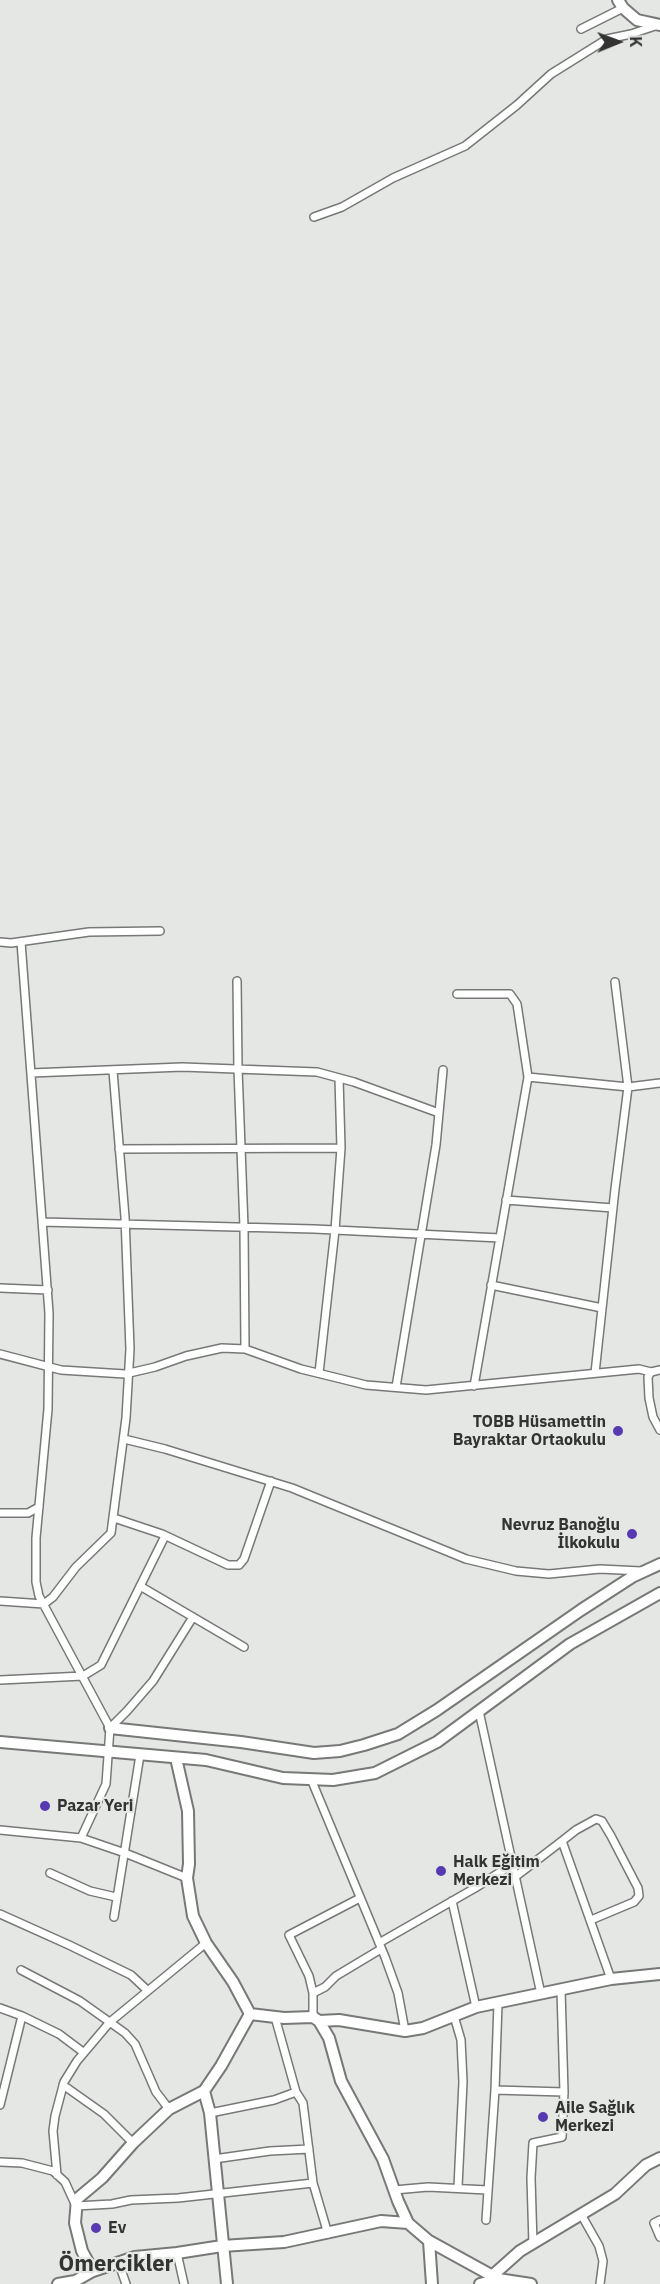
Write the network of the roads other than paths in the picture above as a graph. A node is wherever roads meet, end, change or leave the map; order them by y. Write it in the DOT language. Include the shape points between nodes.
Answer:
graph roads {
  1 [pos="620,4"];
  2 [pos="658,25"];
  3 [pos="581,29"];
  4 [pos="314,217"];
  5 [pos="160,931"];
  6 [pos="0,942"];
  7 [pos="21,942"];
  8 [pos="237,981"];
  9 [pos="615,982"];
  10 [pos="457,994"];
  11 [pos="237,1069"];
  12 [pos="443,1070"];
  13 [pos="113,1071"];
  14 [pos="31,1073"];
  15 [pos="528,1077"];
  16 [pos="339,1078"];
  17 [pos="660,1083"];
  18 [pos="628,1087"];
  19 [pos="439,1113"];
  20 [pos="241,1147"];
  21 [pos="341,1148"];
  22 [pos="119,1149"];
  23 [pos="506,1200"];
  24 [pos="613,1208"];
  25 [pos="42,1222"];
  26 [pos="125,1224"];
  27 [pos="244,1227"];
  28 [pos="335,1230"];
  29 [pos="421,1234"];
  30 [pos="500,1238"];
  31 [pos="491,1285"];
  32 [pos="0,1288"];
  33 [pos="48,1290"];
  34 [pos="602,1308"];
  35 [pos="245,1349"];
  36 [pos="0,1354"];
  37 [pos="50,1366"];
  38 [pos="660,1370"];
  39 [pos="651,1372"];
  40 [pos="129,1373"];
  41 [pos="319,1373"];
  42 [pos="595,1373"];
  43 [pos="474,1386"];
  44 [pos="396,1387"];
  45 [pos="660,1430"];
  46 [pos="124,1439"];
  47 [pos="271,1481"];
  48 [pos="39,1507"];
  49 [pos="0,1513"];
  50 [pos="114,1518"];
  51 [pos="165,1536"];
  52 [pos="660,1564"];
  53 [pos="644,1572"];
  54 [pos="140,1586"];
  55 [pos="660,1593"];
  56 [pos="0,1601"];
  57 [pos="44,1604"];
  58 [pos="193,1617"];
  59 [pos="244,1647"];
  60 [pos="83,1676"];
  61 [pos="0,1680"];
  62 [pos="479,1711"];
  63 [pos="110,1728"];
  64 [pos="0,1742"];
  65 [pos="110,1753"];
  66 [pos="140,1755"];
  67 [pos="176,1758"];
  68 [pos="311,1779"];
  69 [pos="0,1830"];
  70 [pos="81,1838"];
  71 [pos="562,1841"];
  72 [pos="125,1852"];
  73 [pos="513,1864"];
  74 [pos="50,1873"];
  75 [pos="515,1877"];
  76 [pos="187,1878"];
  77 [pos="116,1897"];
  78 [pos="360,1898"];
  79 [pos="452,1901"];
  80 [pos="0,1914"];
  81 [pos="114,1917"];
  82 [pos="591,1920"];
  83 [pos="207,1943"];
  84 [pos="380,1946"];
  85 [pos="21,1970"];
  86 [pos="660,1974"];
  87 [pos="611,1979"];
  88 [pos="147,1990"];
  89 [pos="561,1990"];
  90 [pos="314,1993"];
  91 [pos="542,1994"];
  92 [pos="498,2003"];
  93 [pos="0,2007"];
  94 [pos="476,2007"];
  95 [pos="250,2014"];
  96 [pos="22,2016"];
  97 [pos="454,2016"];
  98 [pos="275,2017"];
  99 [pos="316,2019"];
  100 [pos="110,2022"];
  101 [pos="405,2031"];
  102 [pos="83,2052"];
  103 [pos="63,2085"];
  104 [pos="495,2090"];
  105 [pos="204,2091"];
  106 [pos="296,2092"];
  107 [pos="564,2092"];
  108 [pos="0,2105"];
  109 [pos="169,2109"];
  110 [pos="210,2113"];
  111 [pos="133,2143"];
  112 [pos="309,2149"];
  113 [pos="660,2158"];
  114 [pos="214,2159"];
  115 [pos="0,2162"];
  116 [pos="57,2175"];
  117 [pos="314,2183"];
  118 [pos="458,2187"];
  119 [pos="394,2190"];
  120 [pos="487,2190"];
  121 [pos="216,2194"];
  122 [pos="76,2206"];
  123 [pos="582,2216"];
  124 [pos="486,2220"];
  125 [pos="660,2220"];
  126 [pos="408,2223"];
  127 [pos="328,2234"];
  128 [pos="660,2237"];
  129 [pos="429,2241"];
  130 [pos="533,2244"];
  131 [pos="222,2246"];
  132 [pos="177,2253"];
  133 [pos="118,2261"];
  134 [pos="93,2271"];
  135 [pos="495,2277"];
  136 [pos="75,2282"];
  137 [pos="58,2284"];
  138 [pos="126,2284"];
  139 [pos="184,2284"];
  140 [pos="227,2284"];
  141 [pos="432,2284"];
  142 [pos="480,2284"];
  143 [pos="531,2284"];
  144 [pos="600,2284"];
  1 -- 2 [label="main road" via="637,20"];
  1 -- 3 [label="street"];
  2 -- 4 [label="street" via="607,39 551,74 465,146"];
  5 -- 7 [label="street" via="89,932"];
  6 -- 7 [label="street"];
  7 -- 14 [label="street"];
  8 -- 11 [label="street"];
  9 -- 18 [label="street"];
  10 -- 15 [label="street" via="510,994 517,1004"];
  11 -- 13 [label="street"];
  11 -- 16 [label="street" via="317,1072"];
  11 -- 20 [label="street"];
  12 -- 19 [label="street"];
  13 -- 14 [label="street"];
  13 -- 22 [label="street"];
  14 -- 25 [label="street"];
  15 -- 18 [label="street"];
  15 -- 23 [label="street"];
  16 -- 19 [label="street"];
  16 -- 21 [label="street"];
  17 -- 18 [label="street"];
  18 -- 24 [label="street"];
  19 -- 29 [label="street"];
  20 -- 21 [label="street"];
  20 -- 22 [label="street"];
  20 -- 27 [label="street"];
  21 -- 28 [label="street"];
  22 -- 26 [label="street"];
  23 -- 24 [label="street"];
  23 -- 30 [label="street"];
  24 -- 34 [label="street"];
  25 -- 26 [label="street"];
  25 -- 33 [label="street"];
  26 -- 27 [label="street"];
  26 -- 40 [label="street"];
  27 -- 28 [label="street"];
  27 -- 35 [label="street"];
  28 -- 29 [label="street"];
  28 -- 41 [label="street"];
  29 -- 30 [label="street"];
  29 -- 44 [label="street"];
  30 -- 31 [label="street"];
  31 -- 34 [label="street"];
  31 -- 43 [label="street"];
  32 -- 33 [label="street"];
  33 -- 37 [label="street"];
  34 -- 42 [label="street"];
  35 -- 40 [label="street" via="222,1348"];
  35 -- 41 [label="street"];
  36 -- 37 [label="street"];
  37 -- 40 [label="street" via="61,1370"];
  37 -- 48 [label="street"];
  38 -- 39 [label="street"];
  39 -- 42 [label="street" via="639,1369"];
  39 -- 45 [label="street" via="648,1377 652,1418"];
  40 -- 46 [label="street"];
  41 -- 44 [label="street" via="366,1385"];
  42 -- 43 [label="street"];
  43 -- 44 [label="street" via="426,1390"];
  46 -- 47 [label="street"];
  46 -- 50 [label="street"];
  47 -- 51 [label="street" via="239,1565 228,1565"];
  47 -- 53 [label="street" via="466,1558 516,1571"];
  48 -- 49 [label="street" via="28,1513"];
  48 -- 57 [label="street" via="36,1582"];
  50 -- 51 [label="street"];
  50 -- 57 [label="street" via="111,1533"];
  51 -- 54 [label="street"];
  52 -- 53 [label="main road"];
  53 -- 63 [label="main road" via="581,1610 437,1710 398,1734 364,1745 314,1753"];
  54 -- 58 [label="street"];
  54 -- 60 [label="street" via="101,1665"];
  55 -- 62 [label="main road" via="570,1644"];
  56 -- 57 [label="street"];
  57 -- 60 [label="street"];
  58 -- 59 [label="street"];
  58 -- 63 [label="street" via="153,1681"];
  60 -- 61 [label="street"];
  60 -- 63 [label="street"];
  62 -- 68 [label="main road" via="437,1742 375,1773 333,1780"];
  62 -- 73 [label="street"];
  63 -- 65 [label="street"];
  64 -- 65 [label="main road"];
  65 -- 66 [label="main road"];
  65 -- 70 [label="street" via="106,1784"];
  66 -- 67 [label="main road"];
  66 -- 72 [label="street"];
  67 -- 68 [label="main road" via="206,1760 283,1778"];
  67 -- 76 [label="main road" via="189,1811"];
  68 -- 78 [label="street"];
  69 -- 70 [label="street"];
  70 -- 72 [label="street"];
  71 -- 75 [label="street"];
  71 -- 82 [label="street"];
  71 -- 82 [label="street" via="586,1824 602,1821 638,1888 639,1896 634,1902"];
  72 -- 76 [label="street"];
  72 -- 77 [label="street"];
  73 -- 75 [label="street"];
  73 -- 79 [label="street"];
  74 -- 77 [label="street" via="90,1891"];
  75 -- 91 [label="street"];
  76 -- 83 [label="main road" via="193,1916"];
  77 -- 81 [label="street"];
  78 -- 84 [label="street"];
  78 -- 90 [label="street" via="289,1935"];
  79 -- 84 [label="street"];
  79 -- 94 [label="street"];
  80 -- 88 [label="street" via="131,1975"];
  82 -- 87 [label="street"];
  83 -- 88 [label="street"];
  83 -- 95 [label="main road"];
  84 -- 90 [label="street"];
  84 -- 101 [label="street" via="398,1993"];
  85 -- 100 [label="street"];
  86 -- 87 [label="main road"];
  87 -- 89 [label="main road"];
  88 -- 100 [label="street"];
  89 -- 91 [label="main road"];
  89 -- 107 [label="street"];
  90 -- 99 [label="street"];
  91 -- 92 [label="main road"];
  92 -- 94 [label="main road"];
  92 -- 104 [label="street"];
  93 -- 96 [label="street"];
  94 -- 97 [label="main road"];
  95 -- 98 [label="main road"];
  95 -- 105 [label="main road"];
  96 -- 102 [label="street" via="59,2034"];
  96 -- 108 [label="street"];
  97 -- 101 [label="main road"];
  97 -- 118 [label="street" via="461,2040 463,2082"];
  98 -- 99 [label="main road"];
  98 -- 106 [label="street"];
  99 -- 101 [label="main road"];
  99 -- 119 [label="main road" via="329,2038 341,2081 383,2159"];
  100 -- 102 [label="street"];
  100 -- 109 [label="street" via="135,2044 156,2092"];
  102 -- 103 [label="street"];
  103 -- 111 [label="street" via="104,2114"];
  103 -- 116 [label="street" via="53,2131"];
  104 -- 107 [label="street"];
  104 -- 120 [label="street"];
  105 -- 109 [label="main road"];
  105 -- 110 [label="main road"];
  106 -- 110 [label="street"];
  106 -- 112 [label="street" via="303,2103"];
  107 -- 130 [label="street" via="562,2137 533,2143"];
  109 -- 111 [label="main road"];
  110 -- 114 [label="main road"];
  111 -- 122 [label="main road" via="77,2199"];
  112 -- 114 [label="street"];
  112 -- 117 [label="street"];
  113 -- 123 [label="main road"];
  114 -- 121 [label="main road"];
  115 -- 116 [label="street" via="22,2163"];
  116 -- 122 [label="street" via="65,2182"];
  117 -- 121 [label="street"];
  117 -- 127 [label="street"];
  118 -- 119 [label="street"];
  118 -- 120 [label="street"];
  119 -- 126 [label="main road"];
  120 -- 124 [label="street"];
  121 -- 122 [label="street"];
  121 -- 131 [label="main road"];
  122 -- 134 [label="main road" via="75,2223 82,2251"];
  123 -- 130 [label="main road"];
  123 -- 144 [label="street" via="603,2261"];
  125 -- 128 [label="street" via="654,2223"];
  126 -- 127 [label="main road" via="381,2221"];
  126 -- 129 [label="main road"];
  127 -- 131 [label="main road"];
  129 -- 135 [label="main road"];
  129 -- 141 [label="main road"];
  130 -- 135 [label="main road" via="520,2251"];
  131 -- 132 [label="main road"];
  131 -- 140 [label="main road"];
  132 -- 133 [label="main road"];
  132 -- 139 [label="street"];
  133 -- 134 [label="main road"];
  133 -- 138 [label="street"];
  134 -- 136 [label="main road"];
  135 -- 142 [label="main road"];
  135 -- 143 [label="main road"];
  136 -- 137 [label="main road"];
}
